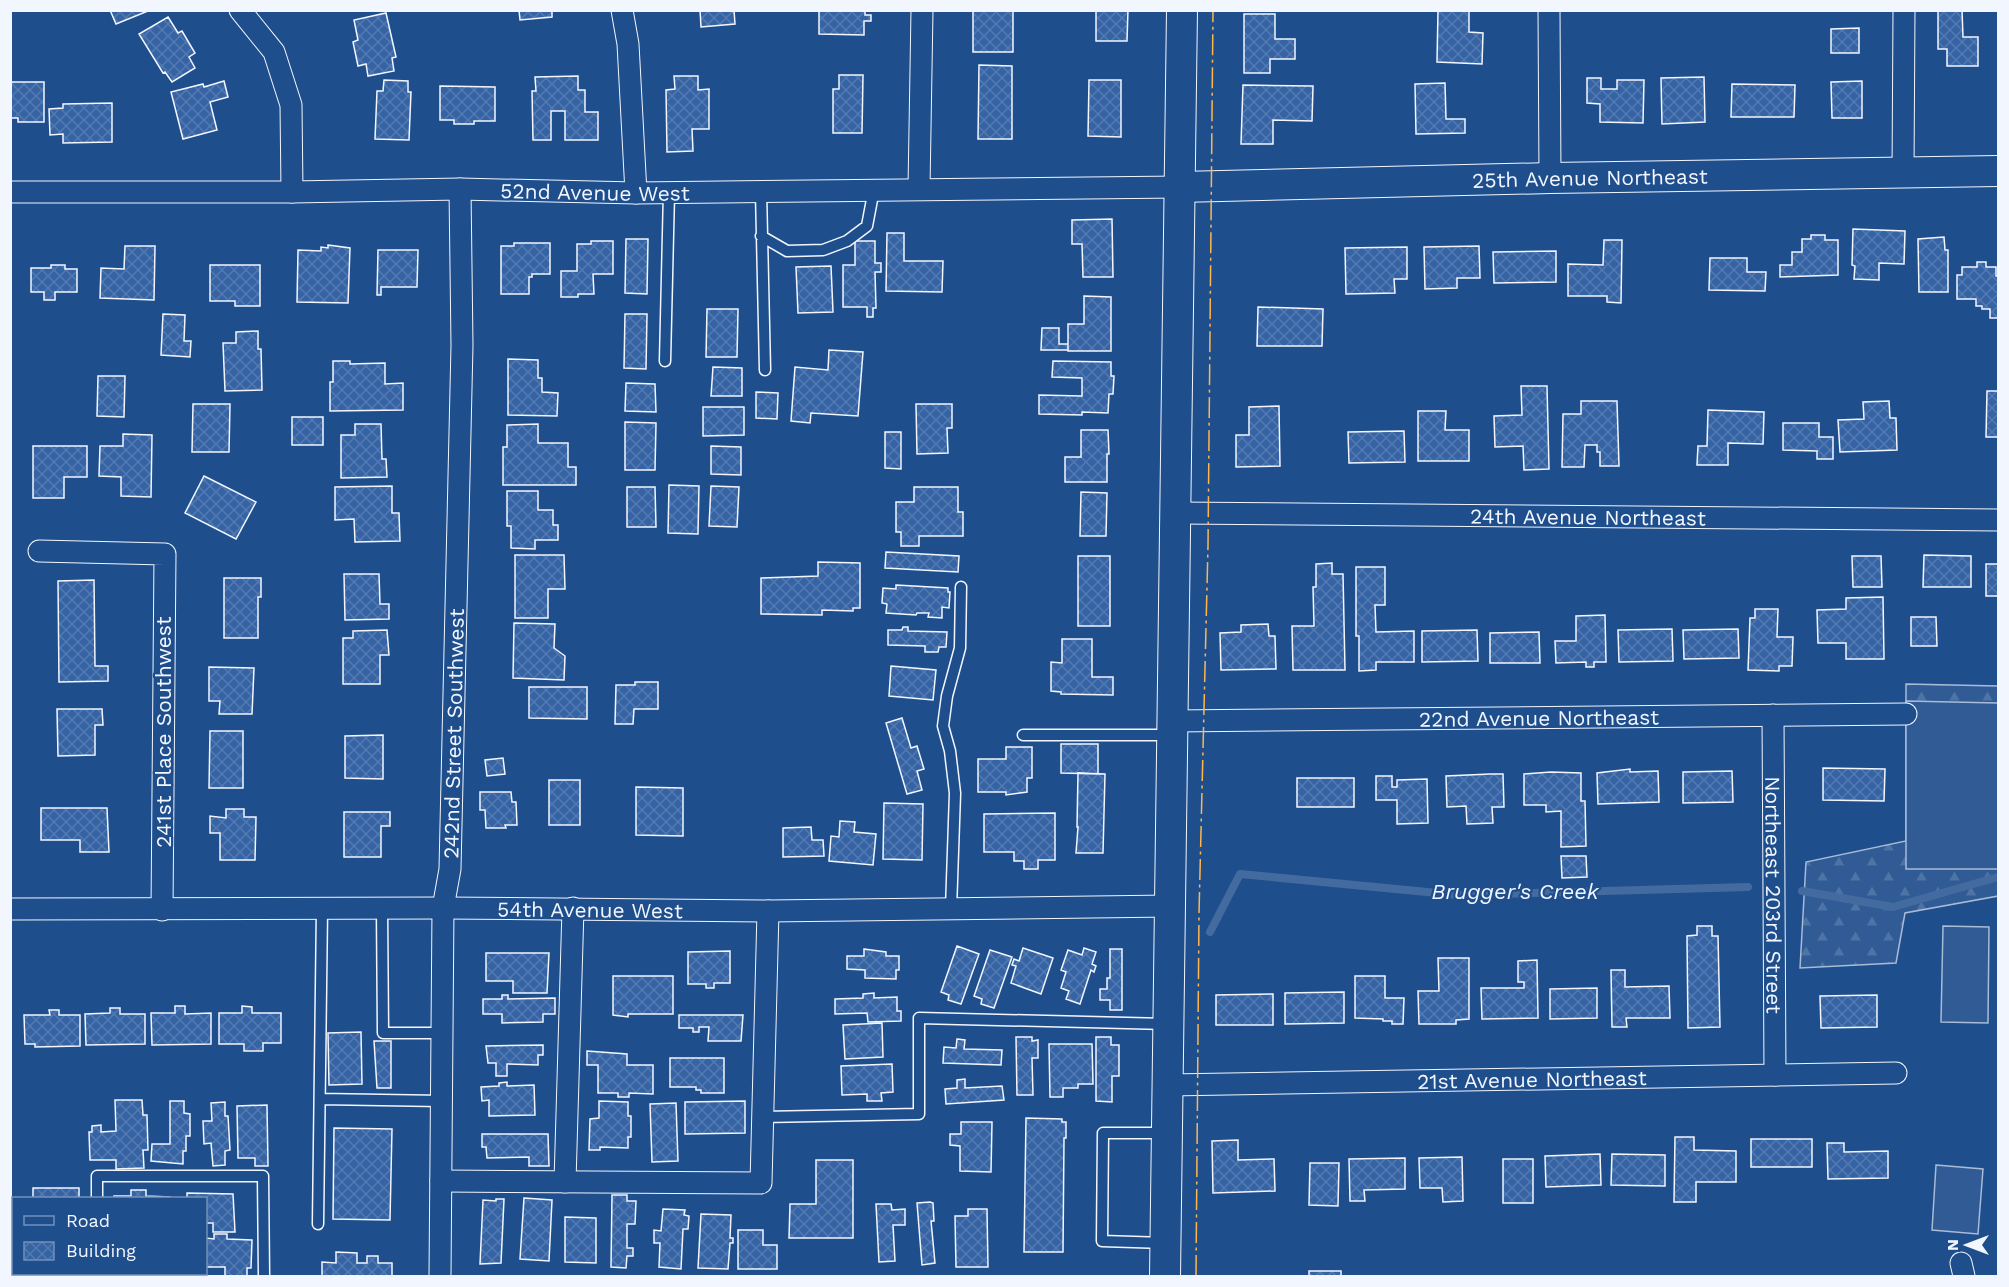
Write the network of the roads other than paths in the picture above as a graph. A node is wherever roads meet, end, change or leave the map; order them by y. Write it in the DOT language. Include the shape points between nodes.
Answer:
graph roads {
  1 [pos="240,10"];
  2 [pos="622,10"];
  3 [pos="922,10"];
  4 [pos="1182,10"];
  5 [pos="1550,10"];
  6 [pos="1904,10"];
  7 [pos="1998,171"];
  8 [pos="1903,173"];
  9 [pos="1550,178"];
  10 [pos="1180,187"];
  11 [pos="919,188"];
  12 [pos="460,189"];
  13 [pos="874,189"];
  14 [pos="761,191"];
  15 [pos="10,192"];
  16 [pos="292,192"];
  17 [pos="669,192"];
  18 [pos="636,193"];
  19 [pos="761,236"];
  20 [pos="665,361"];
  21 [pos="765,370"];
  22 [pos="1177,513"];
  23 [pos="1998,520"];
  24 [pos="39,551"];
  25 [pos="962,587"];
  26 [pos="1906,714"];
  27 [pos="1773,715"];
  28 [pos="1173,728"];
  29 [pos="1023,735"];
  30 [pos="1170,906"];
  31 [pos="382,908"];
  32 [pos="443,908"];
  33 [pos="573,908"];
  34 [pos="10,909"];
  35 [pos="322,909"];
  36 [pos="951,909"];
  37 [pos="162,910"];
  38 [pos="768,911"];
  39 [pos="1169,1024"];
  40 [pos="442,1033"];
  41 [pos="1896,1073"];
  42 [pos="1775,1075"];
  43 [pos="1169,1085"];
  44 [pos="320,1099"];
  45 [pos="442,1101"];
  46 [pos="763,1117"];
  47 [pos="1168,1133"];
  48 [pos="441,1181"];
  49 [pos="565,1182"];
  50 [pos="97,1197"];
  51 [pos="318,1224"];
  52 [pos="1165,1243"];
  53 [pos="264,1276"];
  54 [pos="440,1276"];
  55 [pos="1165,1276"];
  1 -- 16 [label="street" via="274,52 291,105"];
  2 -- 18 [label="street" via="628,44"];
  3 -- 11 [label="street"];
  4 -- 10 [label="main road"];
  5 -- 9 [label="street"];
  6 -- 8 [label="street"];
  7 -- 8 [label="main road, 25th Avenue Northeast"];
  8 -- 9 [label="main road, 25th Avenue Northeast"];
  9 -- 10 [label="main road, 25th Avenue Northeast"];
  10 -- 11 [label="street, 52nd Avenue West"];
  10 -- 22 [label="main road"];
  11 -- 13 [label="street, 52nd Avenue West"];
  12 -- 16 [label="street, 52nd Avenue West"];
  12 -- 18 [label="street, 52nd Avenue West"];
  12 -- 32 [label="street, 242nd Street Southwest" via="462,345 451,857"];
  13 -- 14 [label="street, 52nd Avenue West"];
  13 -- 19 [label="lane" via="867,226 847,242 823,250 787,251"];
  14 -- 17 [label="street, 52nd Avenue West"];
  14 -- 19 [label="lane"];
  15 -- 16 [label="street, 52nd Avenue West"];
  17 -- 18 [label="street, 52nd Avenue West"];
  17 -- 20 [label="lane"];
  19 -- 21 [label="lane"];
  22 -- 23 [label="street, 24th Avenue Northeast"];
  22 -- 28 [label="main road"];
  24 -- 37 [label="street, 241st Place Southwest" via="165,554"];
  25 -- 36 [label="lane" via="960,648 943,726 955,793"];
  26 -- 27 [label="street, 22nd Avenue Northeast"];
  27 -- 28 [label="street, 22nd Avenue Northeast"];
  27 -- 42 [label="street, Northeast 203rd Street"];
  28 -- 29 [label="lane"];
  28 -- 30 [label="main road"];
  30 -- 36 [label="street, 54th Avenue West"];
  30 -- 39 [label="main road"];
  31 -- 32 [label="street, 54th Avenue West"];
  31 -- 35 [label="street, 54th Avenue West"];
  31 -- 40 [label="lane" via="383,1033"];
  32 -- 33 [label="street, 54th Avenue West"];
  32 -- 40 [label="street, 242nd Street Southwest"];
  33 -- 38 [label="street, 54th Avenue West"];
  33 -- 49 [label="street"];
  34 -- 37 [label="street, 54th Avenue West"];
  35 -- 37 [label="street, 54th Avenue West"];
  35 -- 44 [label="lane"];
  36 -- 38 [label="street, 54th Avenue West"];
  38 -- 46 [label="street"];
  39 -- 43 [label="main road"];
  39 -- 46 [label="lane" via="919,1018 919,1114"];
  40 -- 45 [label="street, 242nd Street Southwest"];
  41 -- 42 [label="street, 21st Avenue Northeast"];
  42 -- 43 [label="street, 21st Avenue Northeast"];
  43 -- 47 [label="main road"];
  44 -- 45 [label="lane"];
  44 -- 51 [label="lane"];
  45 -- 48 [label="street, 242nd Street Southwest"];
  46 -- 49 [label="street" via="761,1183"];
  47 -- 52 [label="main road"];
  47 -- 52 [label="lane" via="1104,1133 1103,1145 1102,1241"];
  48 -- 49 [label="street"];
  48 -- 54 [label="street, 242nd Street Southwest"];
  50 -- 53 [label="lane" via="97,1176 263,1176"];
  52 -- 55 [label="main road"];
}
